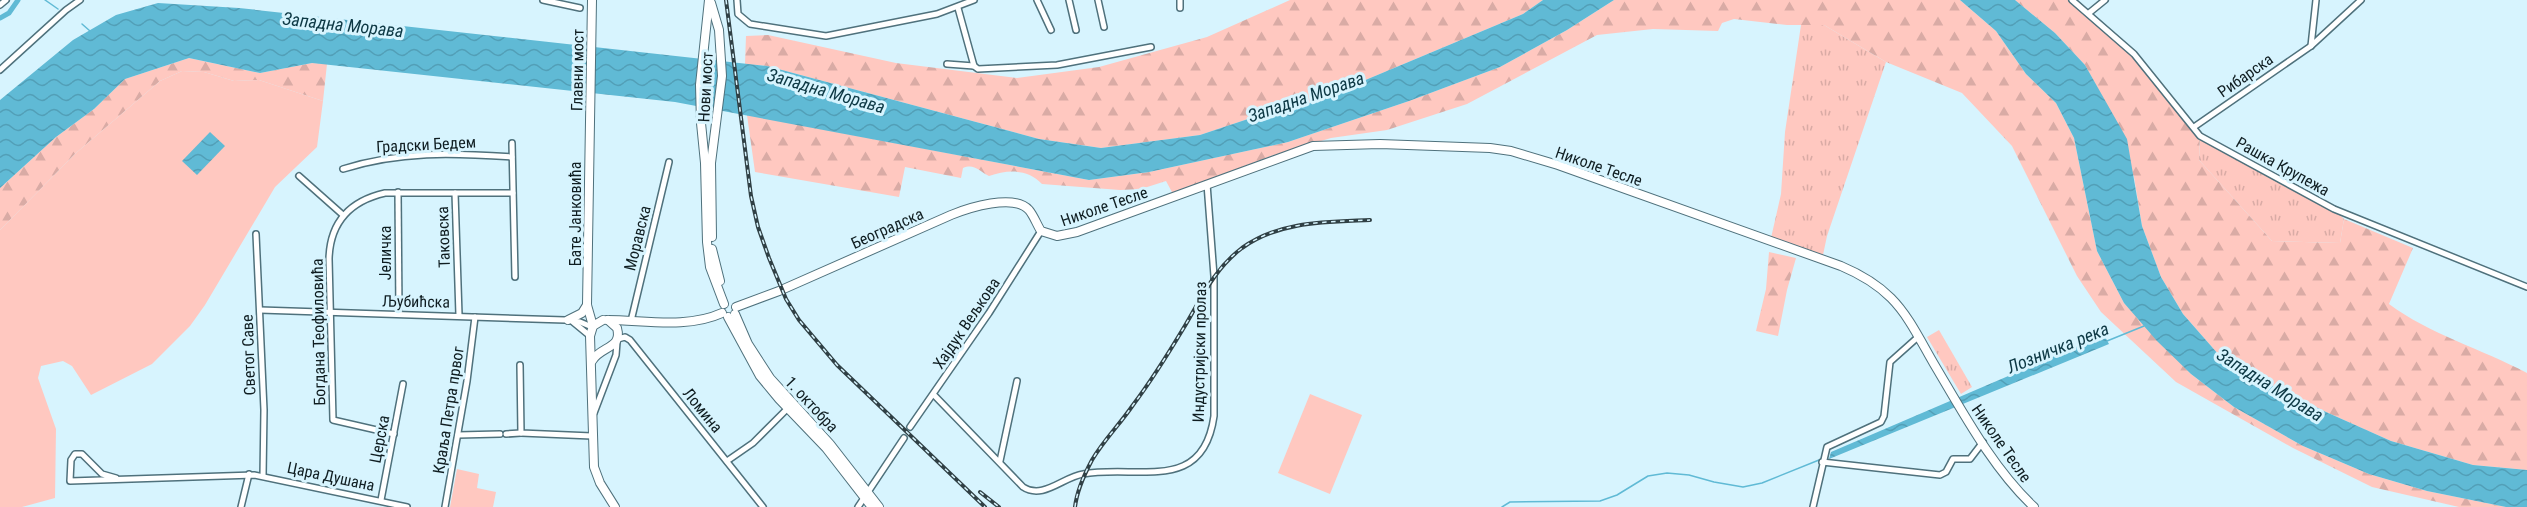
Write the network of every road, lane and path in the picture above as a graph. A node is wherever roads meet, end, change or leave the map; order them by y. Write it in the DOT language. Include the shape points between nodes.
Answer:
graph roads {
  1 [pos="6,0"];
  2 [pos="80,0"];
  3 [pos="543,0"];
  4 [pos="592,0"];
  5 [pos="710,0"];
  6 [pos="737,0"];
  7 [pos="974,0"];
  8 [pos="1037,0"];
  9 [pos="1069,0"];
  10 [pos="1098,0"];
  11 [pos="1180,0"];
  12 [pos="2072,0"];
  13 [pos="2105,0"];
  14 [pos="2316,0"];
  15 [pos="2361,0"];
  16 [pos="0,5"];
  17 [pos="580,8"];
  18 [pos="958,8"];
  19 [pos="1180,8"];
  20 [pos="2089,13"];
  21 [pos="711,14"];
  22 [pos="1104,27"];
  23 [pos="1051,30"];
  24 [pos="1076,30"];
  25 [pos="2311,46"];
  26 [pos="1151,47"];
  27 [pos="947,64"];
  28 [pos="974,66"];
  29 [pos="0,70"];
  30 [pos="2194,127"];
  31 [pos="589,129"];
  32 [pos="512,142"];
  33 [pos="512,157"];
  34 [pos="669,162"];
  35 [pos="708,163"];
  36 [pos="343,168"];
  37 [pos="299,176"];
  38 [pos="1207,184"];
  39 [pos="398,192"];
  40 [pos="455,193"];
  41 [pos="513,193"];
  42 [pos="343,215"];
  43 [pos="1041,231"];
  44 [pos="256,234"];
  45 [pos="515,278"];
  46 [pos="2527,287"];
  47 [pos="588,302"];
  48 [pos="260,310"];
  49 [pos="729,310"];
  50 [pos="330,313"];
  51 [pos="399,313"];
  52 [pos="459,315"];
  53 [pos="476,317"];
  54 [pos="605,320"];
  55 [pos="570,321"];
  56 [pos="631,321"];
  57 [pos="592,332"];
  58 [pos="618,337"];
  59 [pos="1918,337"];
  60 [pos="605,349"];
  61 [pos="520,365"];
  62 [pos="590,365"];
  63 [pos="1017,381"];
  64 [pos="403,384"];
  65 [pos="934,395"];
  66 [pos="790,406"];
  67 [pos="592,418"];
  68 [pos="910,427"];
  69 [pos="521,433"];
  70 [pos="394,434"];
  71 [pos="458,435"];
  72 [pos="592,436"];
  73 [pos="904,438"];
  74 [pos="1983,442"];
  75 [pos="727,461"];
  76 [pos="1000,461"];
  77 [pos="1822,462"];
  78 [pos="249,474"];
  79 [pos="263,476"];
  80 [pos="116,478"];
  81 [pos="860,484"];
  82 [pos="873,484"];
  83 [pos="865,496"];
  84 [pos="381,500"];
  85 [pos="241,507"];
  86 [pos="407,507"];
  87 [pos="445,507"];
  88 [pos="615,507"];
  89 [pos="763,507"];
  90 [pos="858,507"];
  91 [pos="872,507"];
  92 [pos="879,507"];
  93 [pos="1813,507"];
  94 [pos="2034,507"];
  1 -- 16 [label="street"];
  2 -- 29 [label="street"];
  3 -- 17 [label="street"];
  4 -- 31 [label="street, Главни мост"];
  5 -- 21 [label="street"];
  6 -- 18 [label="street" via="738,14 750,24 826,36"];
  7 -- 18 [label="street"];
  8 -- 23 [label="street"];
  9 -- 24 [label="street"];
  10 -- 22 [label="street"];
  11 -- 19 [label="street"];
  12 -- 20 [label="street, Рашка Крупежа"];
  13 -- 20 [label="street"];
  14 -- 25 [label="street"];
  15 -- 25 [label="street, Рибарска"];
  18 -- 28 [label="street"];
  20 -- 30 [label="street, Рашка Крупежа" via="2133,54"];
  21 -- 35 [label="street, Нови мост" via="700,85"];
  21 -- 35 [label="street, Нови мост" via="719,30 722,76"];
  25 -- 30 [label="street, Рибарска"];
  26 -- 28 [label="street" via="1057,65 978,69"];
  27 -- 28 [label="street"];
  30 -- 46 [label="street, Рашка Крупежа" via="2200,136 2334,209"];
  31 -- 47 [label="street, Бате Јанковића"];
  32 -- 33 [label="street"];
  33 -- 36 [label="street, Градски Бедем" via="401,156 376,158"];
  33 -- 41 [label="street"];
  34 -- 56 [label="street, Моравска"];
  35 -- 49 [label="street, 1. октобра" via="712,247"];
  37 -- 42 [label="street"];
  38 -- 43 [label="street, Николе Тесле" via="1077,232 1057,236"];
  38 -- 59 [label="street, Николе Тесле" via="1313,146 1380,144 1511,152 1558,165 1841,266 1882,289"];
  38 -- 76 [label="street, Индустријски пролаз" via="1214,276 1214,416 1203,449 1191,461 1166,472 1082,474 1038,492 1023,487"];
  39 -- 40 [label="street"];
  39 -- 42 [label="street" via="362,201"];
  39 -- 51 [label="street, Јеличка"];
  40 -- 41 [label="street"];
  40 -- 52 [label="street, Таковска"];
  41 -- 45 [label="street"];
  42 -- 50 [label="street, Богдана Теофиловића" via="329,249"];
  43 -- 49 [label="street, Београдска" via="1028,209 1019,204 974,207"];
  43 -- 65 [label="street, Хајдук Вељкова"];
  44 -- 48 [label="street, Светог Саве"];
  47 -- 54 [label="street" via="594,316"];
  47 -- 55 [label="street" via="579,316"];
  47 -- 57 [label="street, Бате Јанковића"];
  48 -- 50 [label="street, Љубићска"];
  48 -- 79 [label="street, Светог Саве"];
  49 -- 56 [label="street" via="696,320"];
  49 -- 66 [label="street, 1. октобра"];
  50 -- 51 [label="street, Љубићска"];
  50 -- 70 [label="street, Богдана Теофиловића" via="333,420"];
  51 -- 52 [label="street, Љубићска"];
  52 -- 53 [label="street, Љубићска"];
  53 -- 55 [label="street, Љубићска"];
  53 -- 71 [label="street, Краља Петра првог"];
  54 -- 56 [label="street"];
  54 -- 57 [label="street"];
  54 -- 58 [label="street" via="615,324"];
  55 -- 57 [label="street, Љубићска"];
  56 -- 58 [label="street"];
  57 -- 60 [label="street" via="597,347"];
  57 -- 62 [label="street, Бате Јанковића"];
  58 -- 60 [label="street"];
  58 -- 67 [label="street" via="616,355"];
  58 -- 75 [label="street, Ломина" via="630,340"];
  59 -- 74 [label="street, Николе Тесле"];
  59 -- 77 [label="street" via="1890,362 1881,422 1827,447"];
  60 -- 62 [label="street" via="595,355"];
  61 -- 69 [label="street"];
  62 -- 67 [label="street, Бате Јанковића"];
  63 -- 76 [label="street"];
  64 -- 70 [label="street, Церска"];
  65 -- 68 [label="street, Хајдук Вељкова"];
  65 -- 76 [label="street, Индустријски пролаз"];
  66 -- 75 [label="street"];
  66 -- 81 [label="street, 1. октобра" via="830,444"];
  66 -- 83 [label="street, 1. октобра"];
  67 -- 72 [label="street, Бате Јанковића"];
  69 -- 71 [label="street"];
  69 -- 72 [label="street"];
  70 -- 84 [label="street, Церска"];
  71 -- 87 [label="street, Краља Петра првог"];
  72 -- 88 [label="street, Бате Јанковића" via="596,474"];
  73 -- 82 [label="street"];
  74 -- 77 [label="street" via="1970,459 1953,459 1940,475"];
  74 -- 94 [label="street, Николе Тесле"];
  75 -- 89 [label="street, Ломина"];
  77 -- 93 [label="street"];
  78 -- 79 [label="street, Цара Душана"];
  78 -- 80 [label="street, Цара Душана"];
  78 -- 85 [label="street"];
  79 -- 84 [label="street, Цара Душана"];
  80 -- 80 [label="street, Цара Душана" via="70,481 71,460 75,454 81,454 102,474"];
  81 -- 82 [label="street"];
  81 -- 83 [label="street, 1. октобра"];
  82 -- 83 [label="street"];
  83 -- 90 [label="street"];
  83 -- 91 [label="street, 1. октобра"];
  83 -- 92 [label="street, 1. октобра"];
  84 -- 86 [label="street, Цара Душана"];
}
